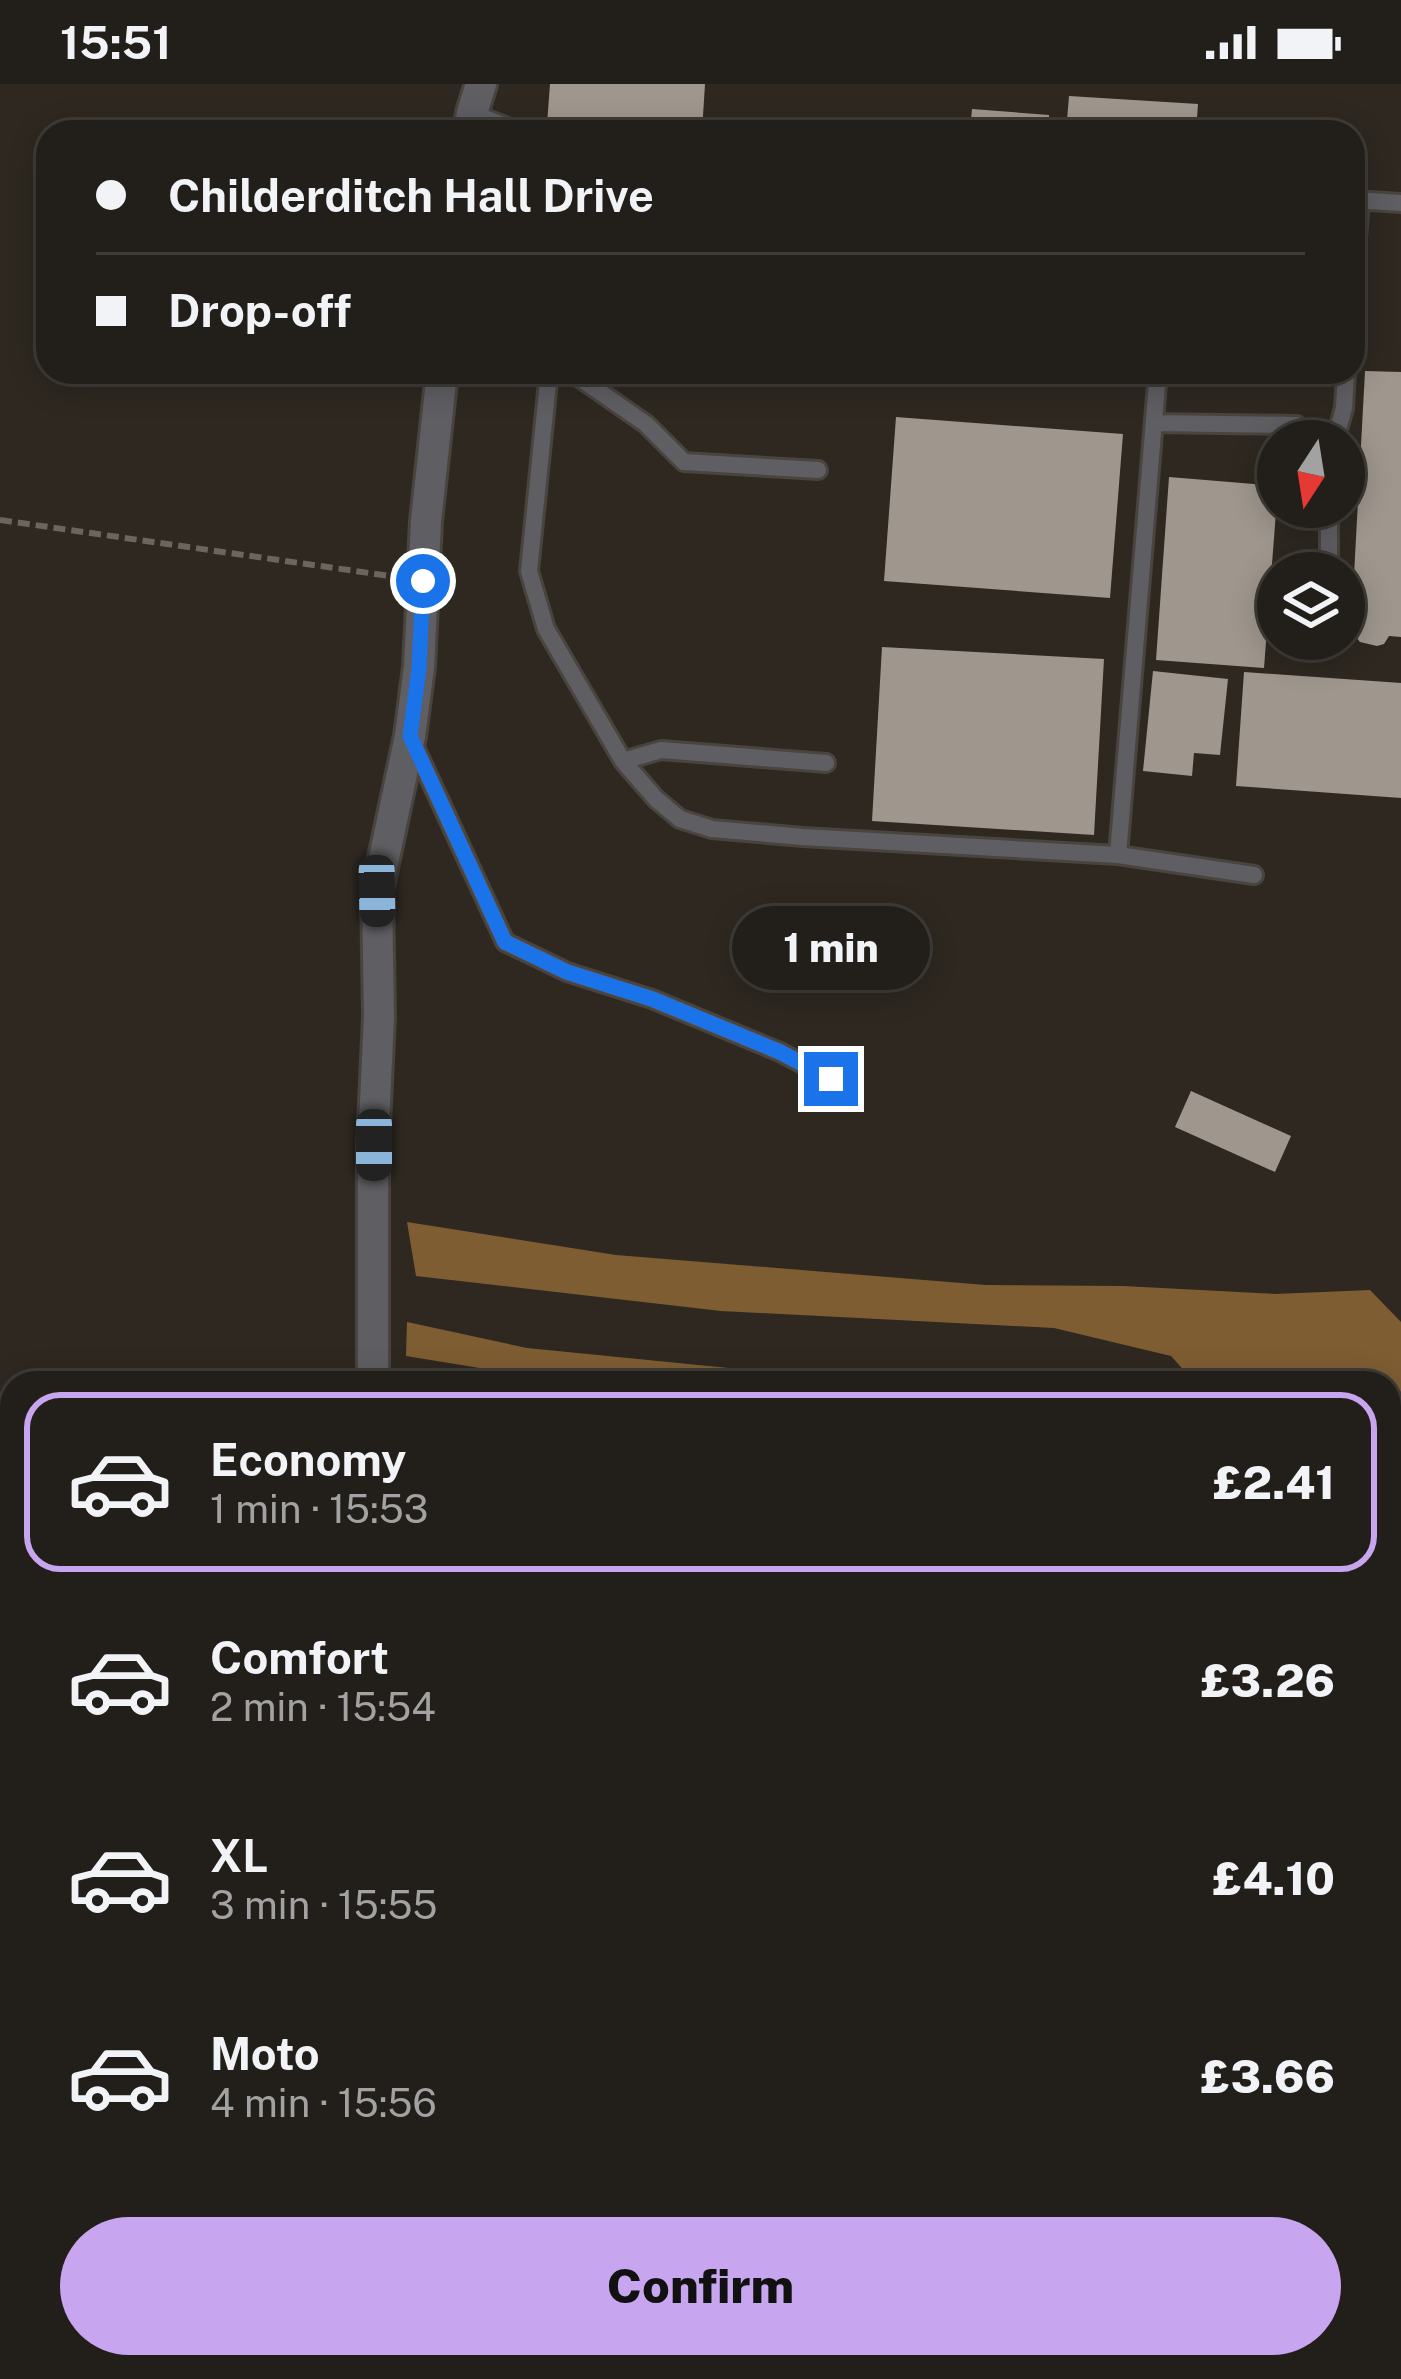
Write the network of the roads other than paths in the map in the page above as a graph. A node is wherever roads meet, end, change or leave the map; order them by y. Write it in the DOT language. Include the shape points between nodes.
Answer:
graph roads {
  1 [pos="1365,201"];
  2 [pos="1401,203"];
  3 [pos="441,384"];
  4 [pos="548,384"];
  5 [pos="588,384"];
  6 [pos="1157,384"];
  7 [pos="1345,384"];
  8 [pos="1340,420"];
  9 [pos="1155,423"];
  10 [pos="1257,424"];
  11 [pos="818,470"];
  12 [pos="410,736"];
  13 [pos="623,761"];
  14 [pos="826,763"];
  15 [pos="1118,856"];
  16 [pos="1255,875"];
  17 [pos="831,1079"];
  18 [pos="373,1371"];
  1 -- 2 [label="lane"];
  3 -- 12 [label="street"];
  4 -- 13 [label="lane" via="529,571 547,628"];
  5 -- 11 [label="lane" via="683,462"];
  6 -- 9 [label="lane"];
  7 -- 8 [label="lane"];
  9 -- 10 [label="lane"];
  9 -- 15 [label="lane"];
  12 -- 17 [label="lane" via="505,942"];
  12 -- 18 [label="street" via="377,891"];
  13 -- 14 [label="lane" via="661,750"];
  13 -- 15 [label="lane" via="680,819 712,830"];
  15 -- 16 [label="lane"];
}
